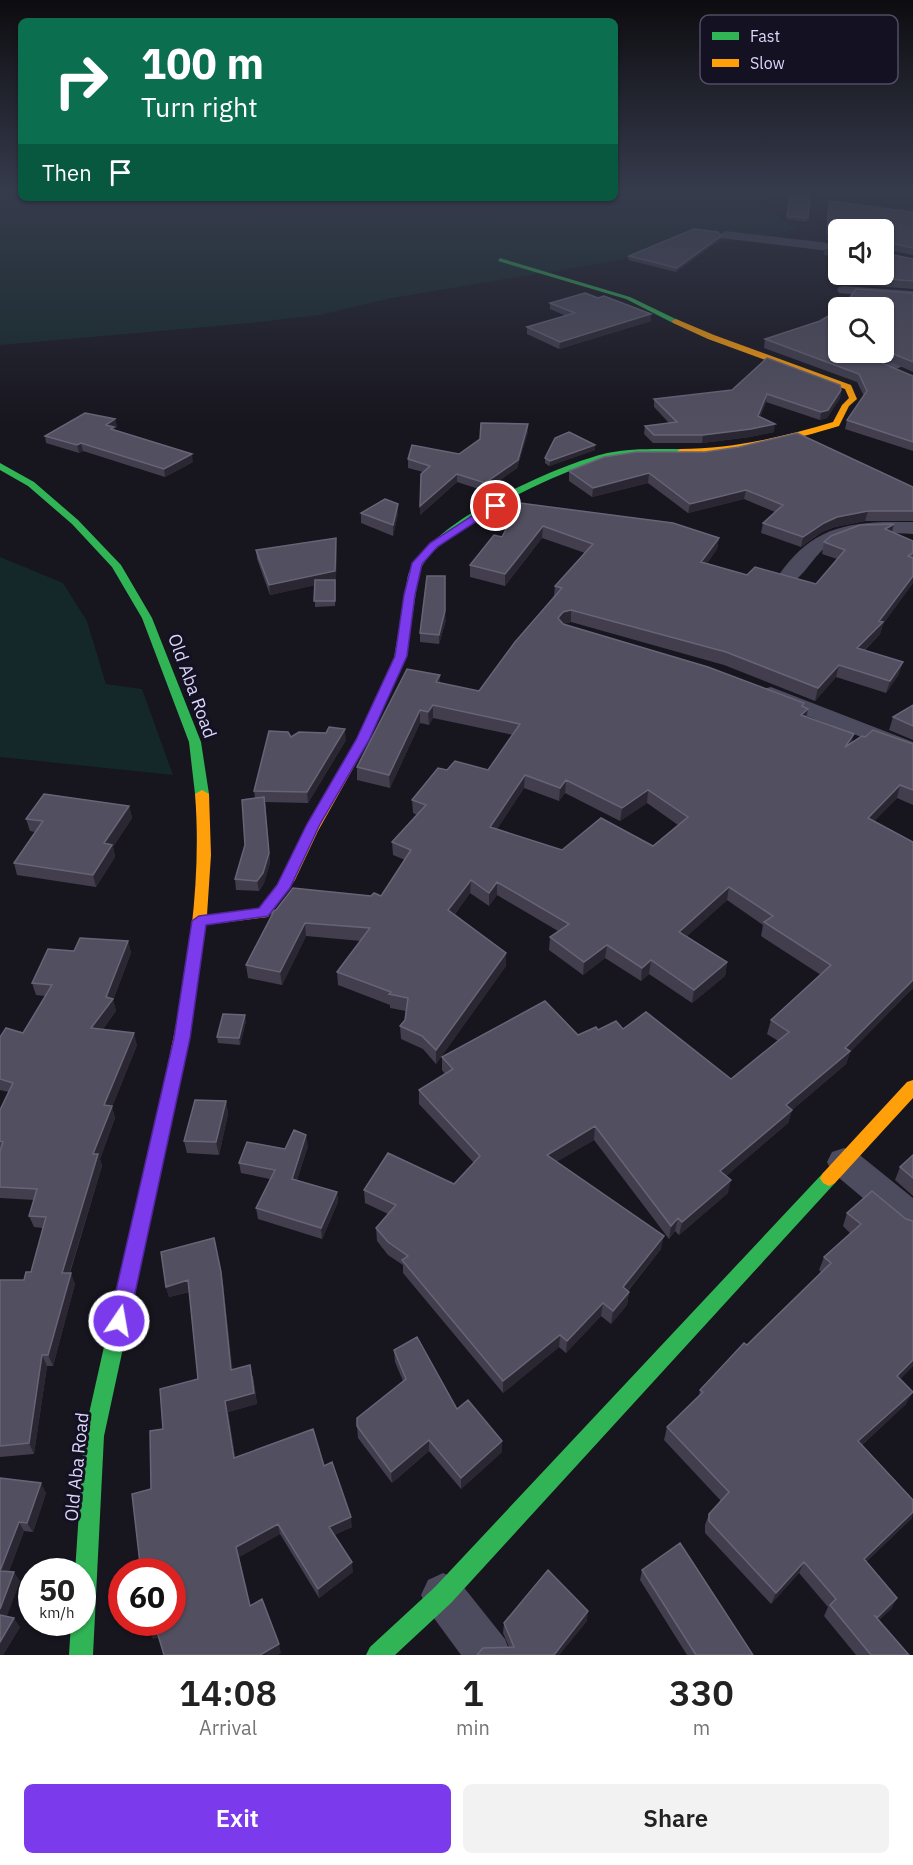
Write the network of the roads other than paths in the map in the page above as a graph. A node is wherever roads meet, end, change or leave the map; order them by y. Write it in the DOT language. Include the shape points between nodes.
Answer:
graph roads {
  1 [pos="531,269"];
  2 [pos="844,290"];
  3 [pos="913,295"];
  4 [pos="913,357"];
  5 [pos="904,376"];
  6 [pos="0,466"];
  7 [pos="913,528"];
  8 [pos="788,576"];
  9 [pos="755,688"];
  10 [pos="913,750"];
  11 [pos="199,921"];
  12 [pos="913,1087"];
  13 [pos="844,1162"];
  14 [pos="913,1219"];
  15 [pos="443,1595"];
  16 [pos="81,1655"];
  17 [pos="378,1655"];
  18 [pos="489,1655"];
  1 -- 11 [label="street" via="628,298 711,337 848,387 853,399 836,424 789,438 706,452 619,453 597,458 527,488 434,545 417,563 401,656 388,687 283,888 263,913"];
  2 -- 3 [label="street"];
  4 -- 5 [label="street" via="881,366"];
  6 -- 11 [label="street, Old Aba Road" via="31,484 75,522 116,565 147,618 195,741 204,813"];
  7 -- 8 [label="street" via="870,529 832,536 811,550"];
  9 -- 10 [label="street"];
  11 -- 16 [label="street, Old Aba Road" via="182,1038 94,1436"];
  12 -- 13 [label="street"];
  13 -- 14 [label="street"];
  13 -- 15 [label="street"];
  15 -- 17 [label="street"];
  15 -- 18 [label="street"];
}
